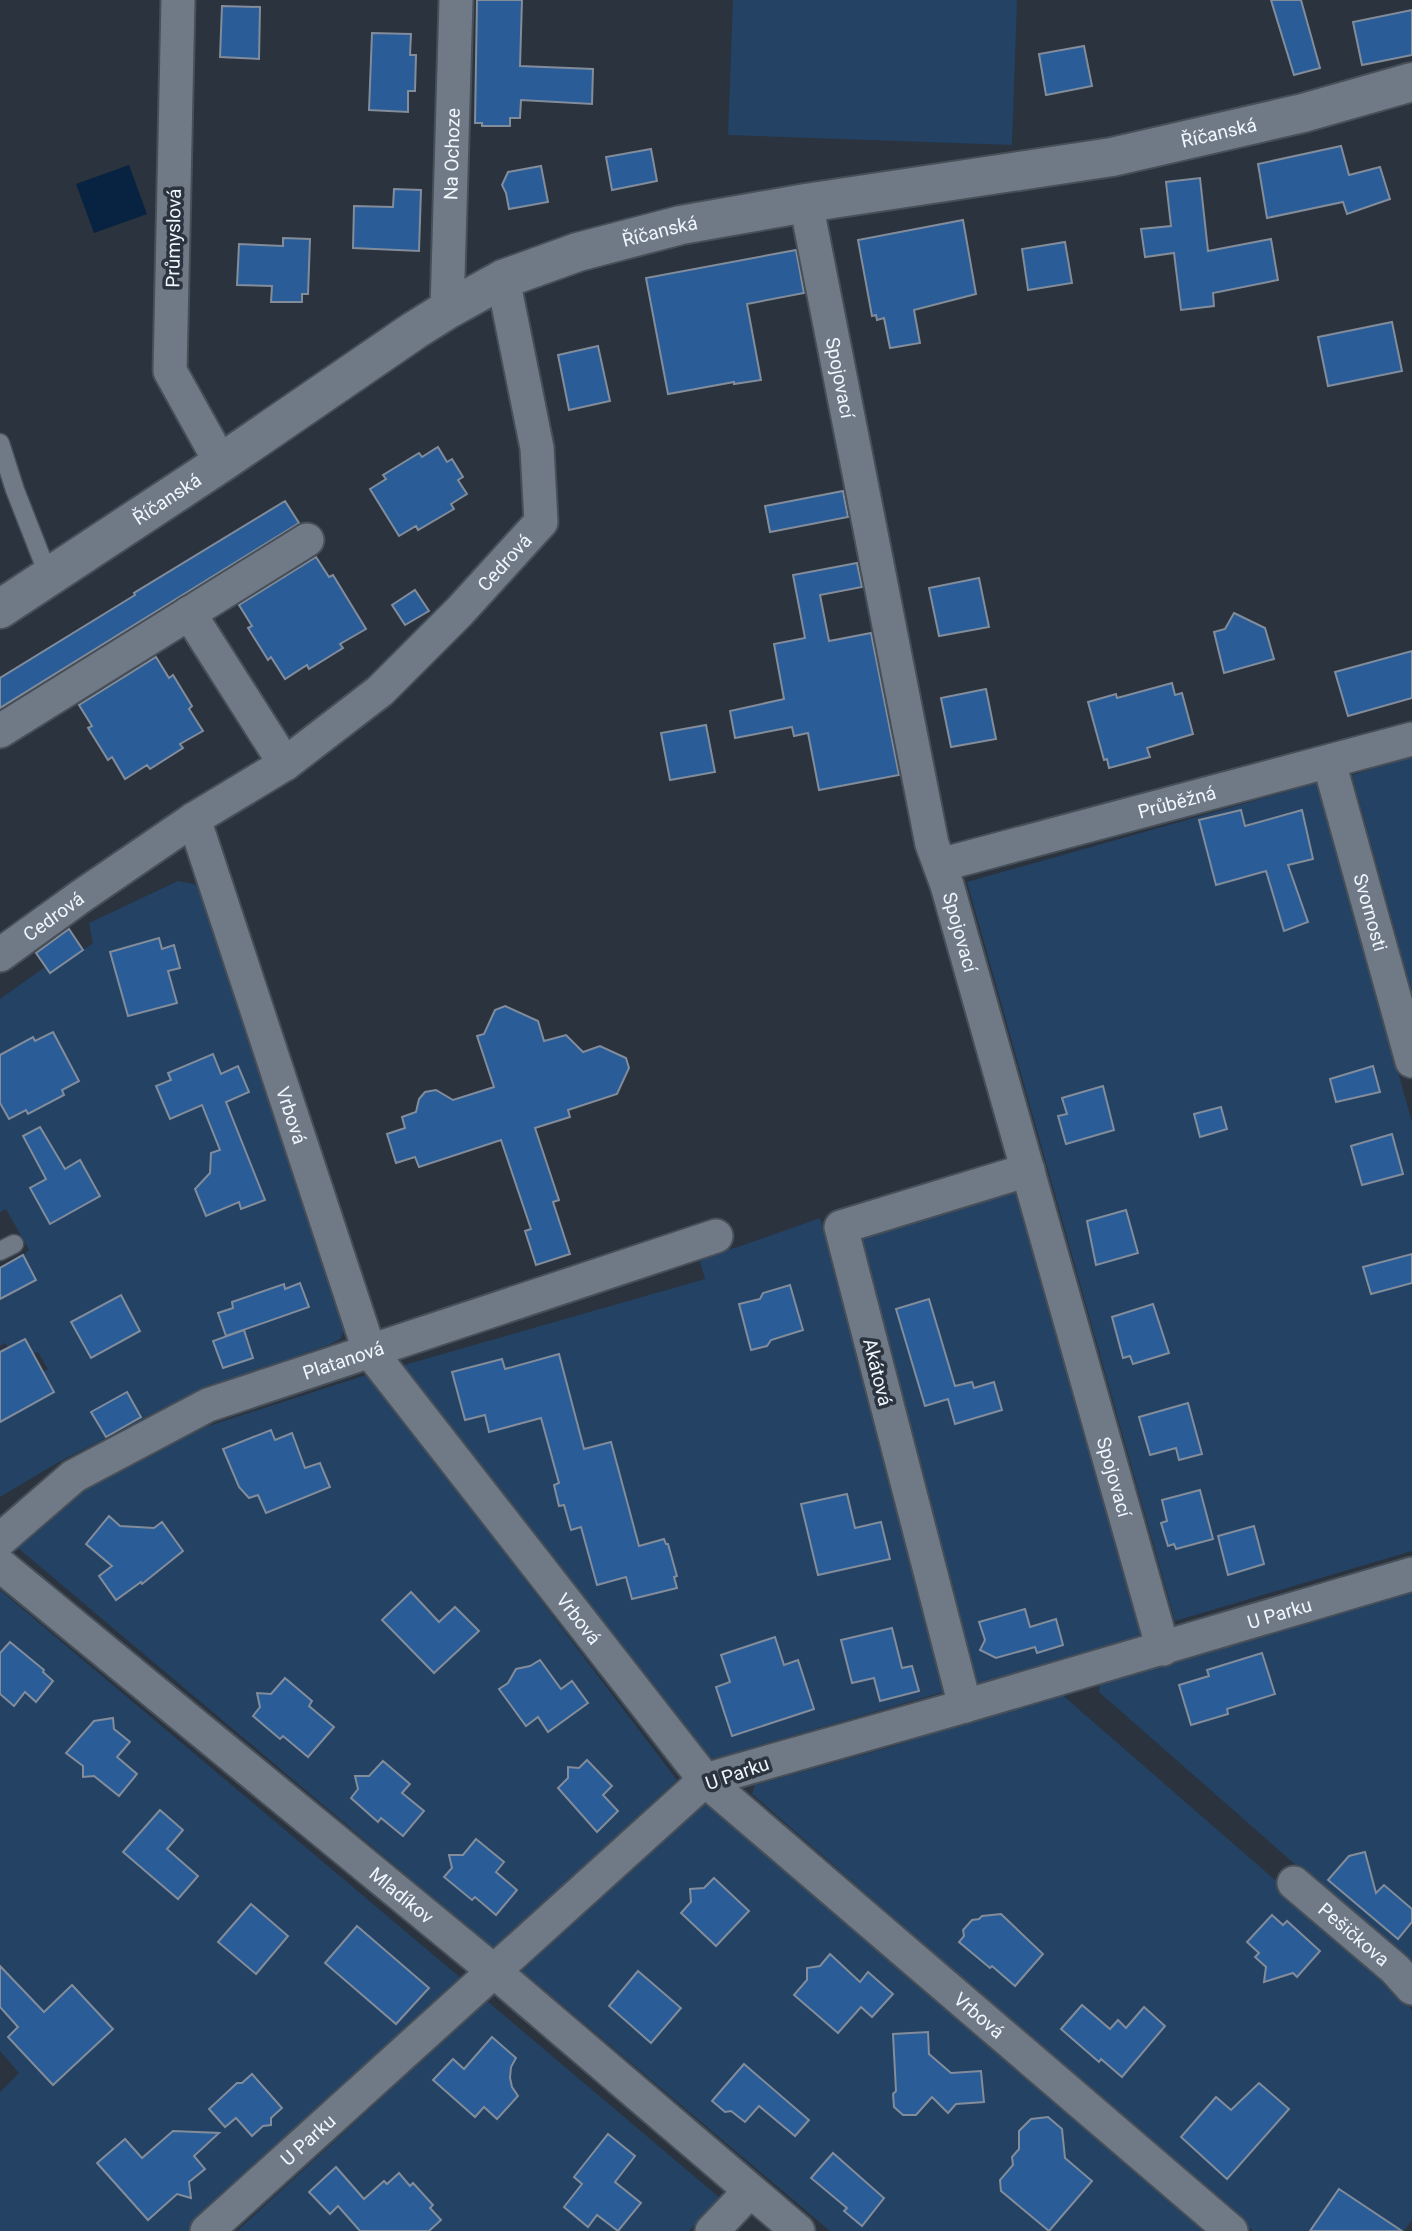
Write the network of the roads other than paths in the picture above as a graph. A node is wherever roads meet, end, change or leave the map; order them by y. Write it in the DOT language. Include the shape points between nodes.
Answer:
graph roads {
  1 [pos="178,0"];
  2 [pos="456,0"];
  3 [pos="1412,82"];
  4 [pos="806,203"];
  5 [pos="503,279"];
  6 [pos="447,310"];
  7 [pos="0,443"];
  8 [pos="221,463"];
  9 [pos="7,493"];
  10 [pos="307,540"];
  11 [pos="49,577"];
  12 [pos="0,610"];
  13 [pos="189,613"];
  14 [pos="0,731"];
  15 [pos="1412,739"];
  16 [pos="1329,762"];
  17 [pos="285,764"];
  18 [pos="194,819"];
  19 [pos="940,865"];
  20 [pos="0,955"];
  21 [pos="1412,1060"];
  22 [pos="1028,1170"];
  23 [pos="716,1237"];
  24 [pos="369,1350"];
  25 [pos="0,1540"];
  26 [pos="0,1565"];
  27 [pos="1412,1574"];
  28 [pos="1163,1649"];
  29 [pos="965,1706"];
  30 [pos="705,1780"];
  31 [pos="1294,1883"];
  32 [pos="495,1972"];
  33 [pos="1412,1988"];
  34 [pos="750,2191"];
  35 [pos="207,2231"];
  36 [pos="712,2231"];
  37 [pos="798,2231"];
  38 [pos="1231,2231"];
  1 -- 8 [label="street, Průmyslová" via="170,371"];
  2 -- 6 [label="street, Na Ochoze"];
  3 -- 4 [label="main road, Říčanská" via="1303,113 1112,157"];
  4 -- 5 [label="main road, Říčanská" via="681,225 578,252"];
  4 -- 19 [label="street, Spojovací" via="929,831"];
  5 -- 6 [label="main road, Říčanská"];
  5 -- 17 [label="street, Cedrová" via="537,448 541,522 380,691"];
  6 -- 8 [label="main road, Říčanská"];
  7 -- 9 [label="lane"];
  8 -- 11 [label="main road, Říčanská"];
  9 -- 11 [label="lane"];
  10 -- 13 [label="street"];
  11 -- 12 [label="main road, Říčanská"];
  13 -- 14 [label="street"];
  13 -- 17 [label="street"];
  15 -- 16 [label="street, Průběžná"];
  16 -- 19 [label="street, Průběžná"];
  16 -- 21 [label="street, Svornosti"];
  17 -- 18 [label="street, Cedrová"];
  18 -- 20 [label="street, Cedrová"];
  18 -- 24 [label="street, Vrbová"];
  19 -- 22 [label="street, Spojovací"];
  22 -- 28 [label="street, Spojovací"];
  22 -- 29 [label="street, Akátová" via="841,1227"];
  23 -- 24 [label="street, Platanová"];
  24 -- 25 [label="street, Platanová" via="208,1405 74,1476"];
  24 -- 30 [label="street, Vrbová"];
  26 -- 32 [label="street, Mladíkov"];
  27 -- 28 [label="street, U Parku"];
  28 -- 29 [label="street, U Parku"];
  29 -- 30 [label="street, U Parku"];
  30 -- 32 [label="street, U Parku"];
  30 -- 38 [label="street, Vrbová"];
  31 -- 33 [label="street, Pešičkova"];
  32 -- 34 [label="street, Mladíkov"];
  32 -- 35 [label="street, U Parku"];
  34 -- 36 [label="street"];
  34 -- 37 [label="street, Mladíkov"];
}
